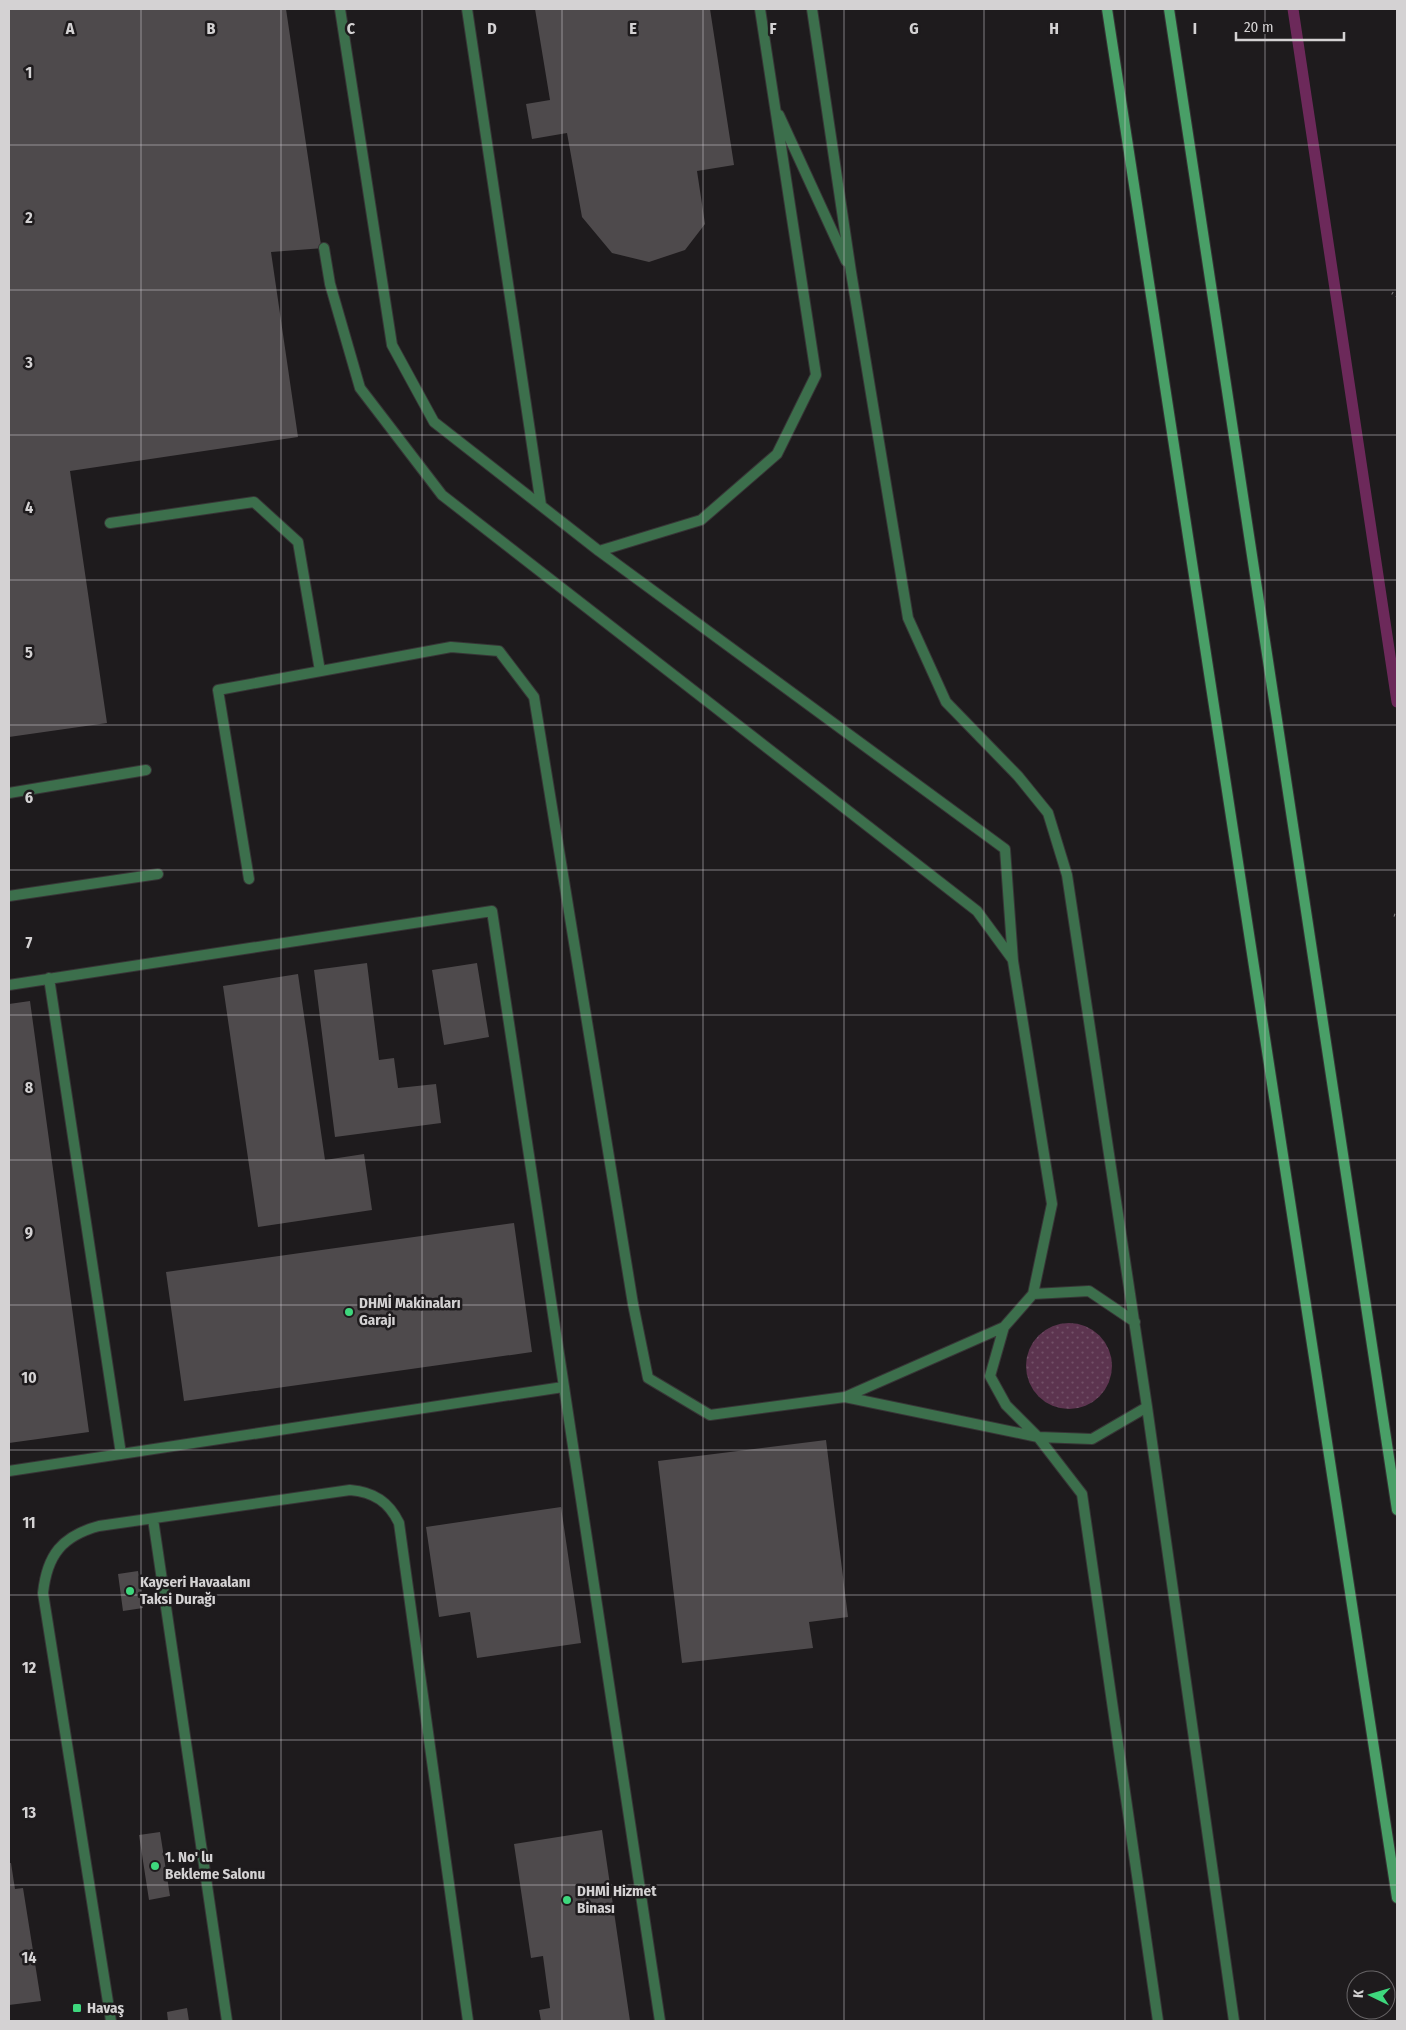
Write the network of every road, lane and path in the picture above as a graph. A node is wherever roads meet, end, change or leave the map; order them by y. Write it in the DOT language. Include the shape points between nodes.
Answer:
graph roads {
  1 [pos="340,9"];
  2 [pos="467,9"];
  3 [pos="760,9"];
  4 [pos="812,9"];
  5 [pos="1107,9"];
  6 [pos="1169,9"];
  7 [pos="774,102"];
  8 [pos="324,248"];
  9 [pos="850,272"];
  10 [pos="1392,293"];
  11 [pos="1397,296"];
  12 [pos="541,505"];
  13 [pos="110,523"];
  14 [pos="599,551"];
  15 [pos="320,671"];
  16 [pos="146,770"];
  17 [pos="9,793"];
  18 [pos="158,874"];
  19 [pos="249,879"];
  20 [pos="9,896"];
  21 [pos="1013,961"];
  22 [pos="50,978"];
  23 [pos="9,985"];
  24 [pos="1033,1294"];
  25 [pos="1134,1322"];
  26 [pos="1004,1327"];
  27 [pos="563,1387"];
  28 [pos="845,1396"];
  29 [pos="1147,1407"];
  30 [pos="1038,1437"];
  31 [pos="121,1454"];
  32 [pos="9,1471"];
  33 [pos="1397,1510"];
  34 [pos="153,1519"];
  35 [pos="1397,1898"];
  36 [pos="111,2021"];
  37 [pos="227,2021"];
  38 [pos="468,2021"];
  39 [pos="660,2021"];
  40 [pos="1158,2021"];
  41 [pos="1234,2021"];
  1 -- 12 [label="lane" via="392,345 434,422"];
  2 -- 12 [label="lane"];
  3 -- 7 [label="lane"];
  4 -- 9 [label="lane"];
  5 -- 35 [label="main road"];
  6 -- 33 [label="main road"];
  7 -- 9 [label="lane"];
  7 -- 14 [label="lane" via="816,375 777,454 701,520"];
  8 -- 21 [label="lane" via="330,284 360,388 442,495 977,911"];
  9 -- 25 [label="lane" via="908,618 946,702 1018,776 1048,813 1067,875"];
  10 -- 11 [label="path"];
  12 -- 14 [label="lane"];
  13 -- 15 [label="lane" via="254,502 298,542"];
  14 -- 21 [label="lane" via="1004,849"];
  15 -- 19 [label="lane" via="218,690"];
  15 -- 28 [label="lane" via="451,647 498,651 534,697 631,1294 648,1378 710,1415"];
  16 -- 17 [label="lane"];
  18 -- 20 [label="lane"];
  21 -- 24 [label="lane" via="1052,1204"];
  22 -- 23 [label="lane"];
  22 -- 27 [label="lane" via="492,911"];
  22 -- 31 [label="lane"];
  24 -- 25 [label="lane" via="1089,1291"];
  24 -- 26 [label="lane"];
  25 -- 29 [label="lane"];
  26 -- 28 [label="lane"];
  26 -- 30 [label="lane" via="990,1376 1006,1405"];
  27 -- 31 [label="lane"];
  27 -- 39 [label="lane"];
  28 -- 30 [label="lane"];
  29 -- 30 [label="lane" via="1092,1439"];
  29 -- 41 [label="lane"];
  30 -- 40 [label="lane" via="1082,1494"];
  31 -- 32 [label="lane"];
  34 -- 36 [label="lane" via="99,1526 72,1537 50,1561 43,1593"];
  34 -- 37 [label="lane"];
  34 -- 38 [label="lane" via="350,1490 374,1495 394,1512 402,1536"];
}
